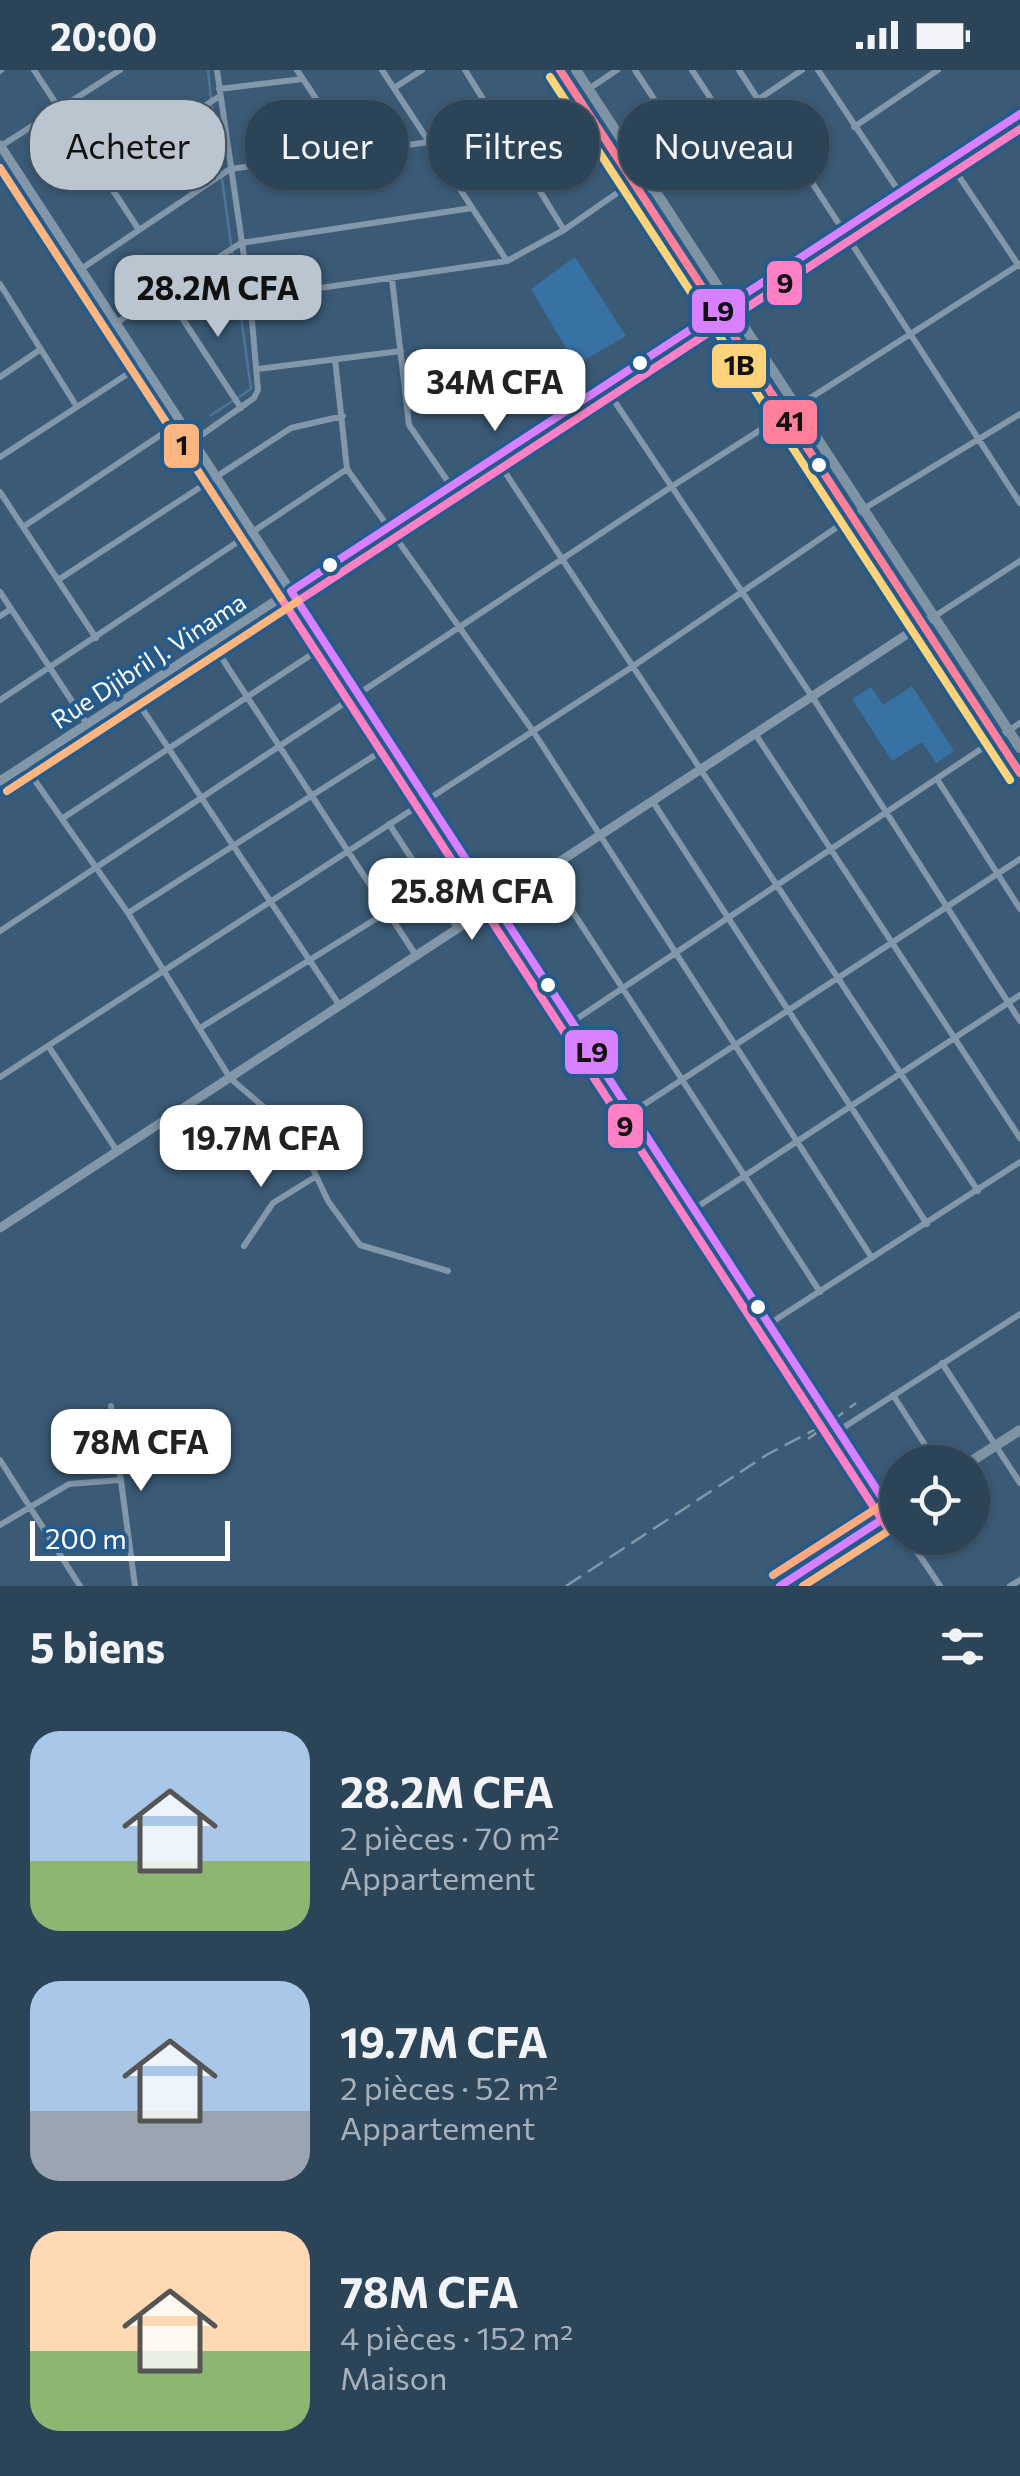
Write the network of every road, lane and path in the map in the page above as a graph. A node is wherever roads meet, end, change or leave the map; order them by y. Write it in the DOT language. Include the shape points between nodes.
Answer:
graph roads {
  1 [pos="34,70"];
  2 [pos="120,70"];
  3 [pos="216,70"];
  4 [pos="298,70"];
  5 [pos="382,70"];
  6 [pos="422,70"];
  7 [pos="466,70"];
  8 [pos="560,70"];
  9 [pos="576,70"];
  10 [pos="617,70"];
  11 [pos="635,70"];
  12 [pos="692,70"];
  13 [pos="740,70"];
  14 [pos="802,70"];
  15 [pos="818,70"];
  16 [pos="938,70"];
  17 [pos="303,79"];
  18 [pos="394,88"];
  19 [pos="588,89"];
  20 [pos="220,92"];
  21 [pos="759,99"];
  22 [pos="54,100"];
  23 [pos="72,100"];
  24 [pos="208,100"];
  25 [pos="317,100"];
  26 [pos="655,100"];
  27 [pos="712,100"];
  28 [pos="1020,114"];
  29 [pos="854,126"];
  30 [pos="30,127"];
  31 [pos="428,140"];
  32 [pos="619,144"];
  33 [pos="0,146"];
  34 [pos="619,151"];
  35 [pos="948,159"];
  36 [pos="245,167"];
  37 [pos="230,169"];
  38 [pos="112,190"];
  39 [pos="460,190"];
  40 [pos="623,190"];
  41 [pos="650,190"];
  42 [pos="818,190"];
  43 [pos="647,192"];
  44 [pos="900,193"];
  45 [pos="472,208"];
  46 [pos="139,230"];
  47 [pos="564,230"];
  48 [pos="844,230"];
  49 [pos="241,243"];
  50 [pos="507,261"];
  51 [pos="1020,265"];
  52 [pos="81,269"];
  53 [pos="392,278"];
  54 [pos="0,284"];
  55 [pos="164,292"];
  56 [pos="3,296"];
  57 [pos="250,298"];
  58 [pos="724,307"];
  59 [pos="116,322"];
  60 [pos="910,332"];
  61 [pos="41,349"];
  62 [pos="400,351"];
  63 [pos="335,359"];
  64 [pos="143,364"];
  65 [pos="258,370"];
  66 [pos="0,377"];
  67 [pos="605,387"];
  68 [pos="77,406"];
  69 [pos="241,408"];
  70 [pos="798,408"];
  71 [pos="1020,414"];
  72 [pos="786,415"];
  73 [pos="343,416"];
  74 [pos="180,422"];
  75 [pos="980,440"];
  76 [pos="193,441"];
  77 [pos="0,457"];
  78 [pos="495,457"];
  79 [pos="347,469"];
  80 [pos="217,478"];
  81 [pos="452,486"];
  82 [pos="671,488"];
  83 [pos="0,492"];
  84 [pos="1020,503"];
  85 [pos="864,508"];
  86 [pos="852,516"];
  87 [pos="391,525"];
  88 [pos="23,527"];
  89 [pos="252,532"];
  90 [pos="561,561"];
  91 [pos="1020,562"];
  92 [pos="58,580"];
  93 [pos="291,590"];
  94 [pos="0,592"];
  95 [pos="741,594"];
  96 [pos="11,609"];
  97 [pos="0,616"];
  98 [pos="934,616"];
  99 [pos="922,624"];
  100 [pos="462,626"];
  101 [pos="96,638"];
  102 [pos="211,642"];
  103 [pos="326,644"];
  104 [pos="632,667"];
  105 [pos="50,668"];
  106 [pos="358,694"];
  107 [pos="133,695"];
  108 [pos="248,698"];
  109 [pos="813,698"];
  110 [pos="0,700"];
  111 [pos="1020,722"];
  112 [pos="87,724"];
  113 [pos="1009,730"];
  114 [pos="533,731"];
  115 [pos="756,735"];
  116 [pos="998,738"];
  117 [pos="391,744"];
  118 [pos="278,745"];
  119 [pos="1020,748"];
  120 [pos="169,750"];
  121 [pos="24,765"];
  122 [pos="700,772"];
  123 [pos="1020,773"];
  124 [pos="937,779"];
  125 [pos="0,780"];
  126 [pos="310,794"];
  127 [pos="201,798"];
  128 [pos="427,800"];
  129 [pos="653,802"];
  130 [pos="886,812"];
  131 [pos="63,818"];
  132 [pos="389,824"];
  133 [pos="600,837"];
  134 [pos="234,846"];
  135 [pos="831,849"];
  136 [pos="348,852"];
  137 [pos="1020,859"];
  138 [pos="94,865"];
  139 [pos="547,872"];
  140 [pos="997,874"];
  141 [pos="775,886"];
  142 [pos="271,902"];
  143 [pos="496,905"];
  144 [pos="946,906"];
  145 [pos="1020,908"];
  146 [pos="387,912"];
  147 [pos="128,913"];
  148 [pos="729,918"];
  149 [pos="458,929"];
  150 [pos="0,930"];
  151 [pos="892,942"];
  152 [pos="676,952"];
  153 [pos="416,956"];
  154 [pos="310,960"];
  155 [pos="163,970"];
  156 [pos="838,978"];
  157 [pos="622,988"];
  158 [pos="1020,996"];
  159 [pos="1008,1002"];
  160 [pos="341,1008"];
  161 [pos="789,1011"];
  162 [pos="1020,1020"];
  163 [pos="572,1022"];
  164 [pos="200,1028"];
  165 [pos="955,1038"];
  166 [pos="738,1045"];
  167 [pos="49,1047"];
  168 [pos="901,1074"];
  169 [pos="0,1078"];
  170 [pos="230,1078"];
  171 [pos="682,1080"];
  172 [pos="851,1107"];
  173 [pos="632,1114"];
  174 [pos="1020,1138"];
  175 [pos="799,1142"];
  176 [pos="117,1151"];
  177 [pos="1020,1162"];
  178 [pos="745,1176"];
  179 [pos="316,1177"];
  180 [pos="978,1191"];
  181 [pos="694,1209"];
  182 [pos="927,1224"];
  183 [pos="1,1225"];
  184 [pos="244,1246"];
  185 [pos="872,1258"];
  186 [pos="448,1271"];
  187 [pos="820,1292"];
  188 [pos="1020,1314"];
  189 [pos="769,1324"];
  190 [pos="942,1363"];
  191 [pos="893,1395"];
  192 [pos="110,1406"];
  193 [pos="838,1430"];
  194 [pos="1020,1430"];
  195 [pos="925,1445"];
  196 [pos="996,1446"];
  197 [pos="990,1450"];
  198 [pos="0,1460"];
  199 [pos="120,1480"];
  200 [pos="1020,1483"];
  201 [pos="880,1492"];
  202 [pos="30,1505"];
  203 [pos="0,1525"];
  204 [pos="880,1525"];
  205 [pos="919,1555"];
  206 [pos="1020,1580"];
  207 [pos="80,1586"];
  208 [pos="134,1586"];
  209 [pos="780,1586"];
  210 [pos="940,1586"];
  211 [pos="1010,1586"];
  1 -- 22 [label="street"];
  2 -- 23 [label="street"];
  3 -- 20 [label="street"];
  4 -- 17 [label="street"];
  5 -- 18 [label="street"];
  6 -- 18 [label="street"];
  7 -- 47 [label="street"];
  8 -- 34 [label="main road"];
  9 -- 19 [label="main road"];
  10 -- 19 [label="street"];
  11 -- 26 [label="street"];
  12 -- 27 [label="street"];
  13 -- 21 [label="street"];
  14 -- 21 [label="street"];
  15 -- 29 [label="street"];
  16 -- 29 [label="street"];
  17 -- 20 [label="street"];
  17 -- 25 [label="street"];
  18 -- 31 [label="street"];
  19 -- 32 [label="main road"];
  20 -- 24 [label="street"];
  20 -- 37 [label="street"];
  28 -- 35 [label="street, Rue Djibril J. Vinama"];
  29 -- 44 [label="street"];
  30 -- 33 [label="street"];
  33 -- 52 [label="street"];
  35 -- 44 [label="street, Rue Djibril J. Vinama"];
  35 -- 51 [label="street"];
  36 -- 37 [label="street"];
  37 -- 46 [label="street"];
  37 -- 49 [label="street"];
  38 -- 46 [label="street"];
  39 -- 45 [label="street"];
  40 -- 47 [label="street"];
  41 -- 43 [label="street"];
  42 -- 48 [label="street"];
  43 -- 58 [label="main road"];
  44 -- 48 [label="street, Rue Djibril J. Vinama"];
  45 -- 49 [label="street"];
  45 -- 50 [label="street"];
  46 -- 52 [label="street"];
  47 -- 50 [label="street"];
  48 -- 58 [label="street, Rue Djibril J. Vinama"];
  48 -- 60 [label="street"];
  49 -- 55 [label="street"];
  49 -- 57 [label="street"];
  50 -- 53 [label="street"];
  51 -- 60 [label="street"];
  52 -- 59 [label="street"];
  53 -- 57 [label="street"];
  53 -- 62 [label="street"];
  54 -- 56 [label="street"];
  55 -- 59 [label="street"];
  55 -- 69 [label="street"];
  56 -- 61 [label="street"];
  57 -- 65 [label="street"];
  58 -- 67 [label="street, Rue Djibril J. Vinama"];
  58 -- 70 [label="main road"];
  58 -- 72 [label="main road"];
  59 -- 64 [label="street"];
  60 -- 70 [label="street"];
  60 -- 75 [label="street"];
  61 -- 66 [label="street"];
  61 -- 68 [label="street"];
  62 -- 63 [label="street"];
  62 -- 81 [label="street" via="409,425"];
  63 -- 65 [label="street"];
  63 -- 73 [label="street"];
  64 -- 68 [label="street"];
  64 -- 74 [label="street"];
  65 -- 69 [label="street" via="258,390"];
  67 -- 78 [label="street, Rue Djibril J. Vinama"];
  67 -- 82 [label="street"];
  68 -- 77 [label="street"];
  69 -- 76 [label="street"];
  70 -- 72 [label="street"];
  70 -- 85 [label="main road"];
  71 -- 75 [label="street"];
  72 -- 82 [label="street"];
  72 -- 86 [label="main road"];
  73 -- 79 [label="street"];
  73 -- 80 [label="street" via="291,428"];
  74 -- 76 [label="street"];
  74 -- 88 [label="street"];
  75 -- 84 [label="street"];
  75 -- 85 [label="street"];
  76 -- 80 [label="street"];
  78 -- 81 [label="street, Rue Djibril J. Vinama"];
  78 -- 90 [label="street"];
  79 -- 87 [label="street"];
  79 -- 89 [label="street"];
  80 -- 89 [label="street"];
  80 -- 92 [label="street"];
  81 -- 87 [label="street, Rue Djibril J. Vinama"];
  82 -- 90 [label="street"];
  82 -- 95 [label="street"];
  83 -- 88 [label="street"];
  85 -- 86 [label="street"];
  85 -- 98 [label="main road"];
  86 -- 95 [label="street"];
  86 -- 99 [label="main road"];
  87 -- 93 [label="street, Rue Djibril J. Vinama"];
  87 -- 100 [label="street"];
  88 -- 92 [label="street"];
  89 -- 93 [label="street"];
  89 -- 101 [label="street"];
  90 -- 100 [label="street"];
  90 -- 104 [label="street"];
  91 -- 98 [label="street"];
  92 -- 101 [label="street"];
  93 -- 102 [label="street, Rue Djibril J. Vinama"];
  93 -- 103 [label="street"];
  94 -- 96 [label="street"];
  95 -- 104 [label="street"];
  95 -- 109 [label="street"];
  96 -- 97 [label="street"];
  96 -- 105 [label="street"];
  98 -- 99 [label="street"];
  98 -- 113 [label="main road"];
  99 -- 109 [label="street"];
  99 -- 116 [label="main road"];
  100 -- 106 [label="street"];
  100 -- 114 [label="street"];
  101 -- 105 [label="street"];
  102 -- 107 [label="street, Rue Djibril J. Vinama"];
  102 -- 108 [label="street"];
  103 -- 106 [label="street"];
  103 -- 108 [label="street"];
  104 -- 114 [label="street"];
  104 -- 122 [label="street"];
  105 -- 110 [label="street"];
  105 -- 112 [label="street"];
  106 -- 117 [label="street"];
  106 -- 118 [label="street"];
  107 -- 112 [label="street, Rue Djibril J. Vinama"];
  107 -- 120 [label="street"];
  108 -- 118 [label="street"];
  108 -- 120 [label="street"];
  109 -- 115 [label="street"];
  109 -- 130 [label="street"];
  111 -- 113 [label="street"];
  112 -- 121 [label="street, Rue Djibril J. Vinama"];
  113 -- 116 [label="street"];
  113 -- 119 [label="main road"];
  114 -- 128 [label="street"];
  114 -- 133 [label="street"];
  115 -- 122 [label="street"];
  115 -- 135 [label="street"];
  116 -- 123 [label="main road"];
  116 -- 124 [label="street"];
  117 -- 126 [label="street"];
  117 -- 128 [label="street"];
  118 -- 126 [label="street"];
  118 -- 127 [label="street"];
  120 -- 127 [label="street"];
  120 -- 131 [label="street"];
  121 -- 125 [label="street, Rue Djibril J. Vinama"];
  121 -- 131 [label="street"];
  122 -- 129 [label="street"];
  122 -- 141 [label="street"];
  124 -- 130 [label="street"];
  124 -- 140 [label="street"];
  126 -- 134 [label="street"];
  126 -- 136 [label="street"];
  127 -- 134 [label="street"];
  127 -- 138 [label="street"];
  128 -- 132 [label="street"];
  128 -- 143 [label="street"];
  129 -- 133 [label="street"];
  129 -- 148 [label="street"];
  130 -- 135 [label="street"];
  130 -- 144 [label="street"];
  131 -- 138 [label="street"];
  132 -- 136 [label="street"];
  132 -- 149 [label="street"];
  133 -- 139 [label="street"];
  133 -- 152 [label="street"];
  134 -- 142 [label="street"];
  134 -- 147 [label="street"];
  135 -- 141 [label="street"];
  135 -- 151 [label="street"];
  136 -- 142 [label="street"];
  136 -- 146 [label="street"];
  137 -- 140 [label="street"];
  138 -- 147 [label="street"];
  138 -- 150 [label="street"];
  139 -- 143 [label="street"];
  139 -- 157 [label="street"];
  140 -- 144 [label="street"];
  140 -- 145 [label="street"];
  141 -- 148 [label="street"];
  141 -- 156 [label="street"];
  142 -- 154 [label="street"];
  142 -- 155 [label="street"];
  143 -- 149 [label="street"];
  143 -- 163 [label="street"];
  144 -- 151 [label="street"];
  144 -- 159 [label="street"];
  146 -- 153 [label="street"];
  146 -- 154 [label="street"];
  147 -- 155 [label="street"];
  148 -- 152 [label="street"];
  148 -- 161 [label="street"];
  149 -- 153 [label="street"];
  151 -- 156 [label="street"];
  151 -- 165 [label="street"];
  152 -- 157 [label="street"];
  152 -- 166 [label="street"];
  153 -- 160 [label="street"];
  154 -- 160 [label="street"];
  154 -- 164 [label="street"];
  155 -- 164 [label="street"];
  155 -- 167 [label="street"];
  156 -- 161 [label="street"];
  156 -- 168 [label="street"];
  157 -- 163 [label="street"];
  157 -- 171 [label="street"];
  158 -- 159 [label="street"];
  159 -- 162 [label="street"];
  159 -- 165 [label="street"];
  160 -- 170 [label="street"];
  161 -- 166 [label="street"];
  161 -- 172 [label="street"];
  163 -- 173 [label="street"];
  164 -- 170 [label="street"];
  165 -- 168 [label="street"];
  165 -- 174 [label="street"];
  166 -- 171 [label="street"];
  166 -- 175 [label="street"];
  167 -- 169 [label="street"];
  167 -- 176 [label="street"];
  168 -- 172 [label="street"];
  168 -- 180 [label="street"];
  170 -- 176 [label="street"];
  170 -- 179 [label="street" via="273,1115"];
  171 -- 173 [label="street"];
  171 -- 178 [label="street"];
  172 -- 175 [label="street"];
  172 -- 182 [label="street"];
  173 -- 181 [label="street"];
  175 -- 178 [label="street"];
  175 -- 185 [label="street"];
  176 -- 183 [label="street"];
  177 -- 180 [label="street"];
  178 -- 181 [label="street"];
  178 -- 187 [label="street"];
  179 -- 184 [label="street" via="273,1203"];
  179 -- 186 [label="street" via="360,1245"];
  180 -- 182 [label="street"];
  181 -- 189 [label="street"];
  182 -- 185 [label="street"];
  185 -- 187 [label="street"];
  187 -- 189 [label="street"];
  188 -- 190 [label="street"];
  189 -- 193 [label="street"];
  190 -- 191 [label="street"];
  190 -- 196 [label="street"];
  191 -- 193 [label="street"];
  191 -- 195 [label="street"];
  192 -- 199 [label="street"];
  193 -- 201 [label="street"];
  194 -- 196 [label="main road"];
  196 -- 197 [label="main road"];
  196 -- 200 [label="street"];
  198 -- 202 [label="street"];
  199 -- 202 [label="street" via="69,1484"];
  199 -- 208 [label="street"];
  202 -- 203 [label="street"];
  202 -- 207 [label="street"];
  204 -- 209 [label="main road"];
  205 -- 210 [label="street"];
  206 -- 211 [label="street"];
}
